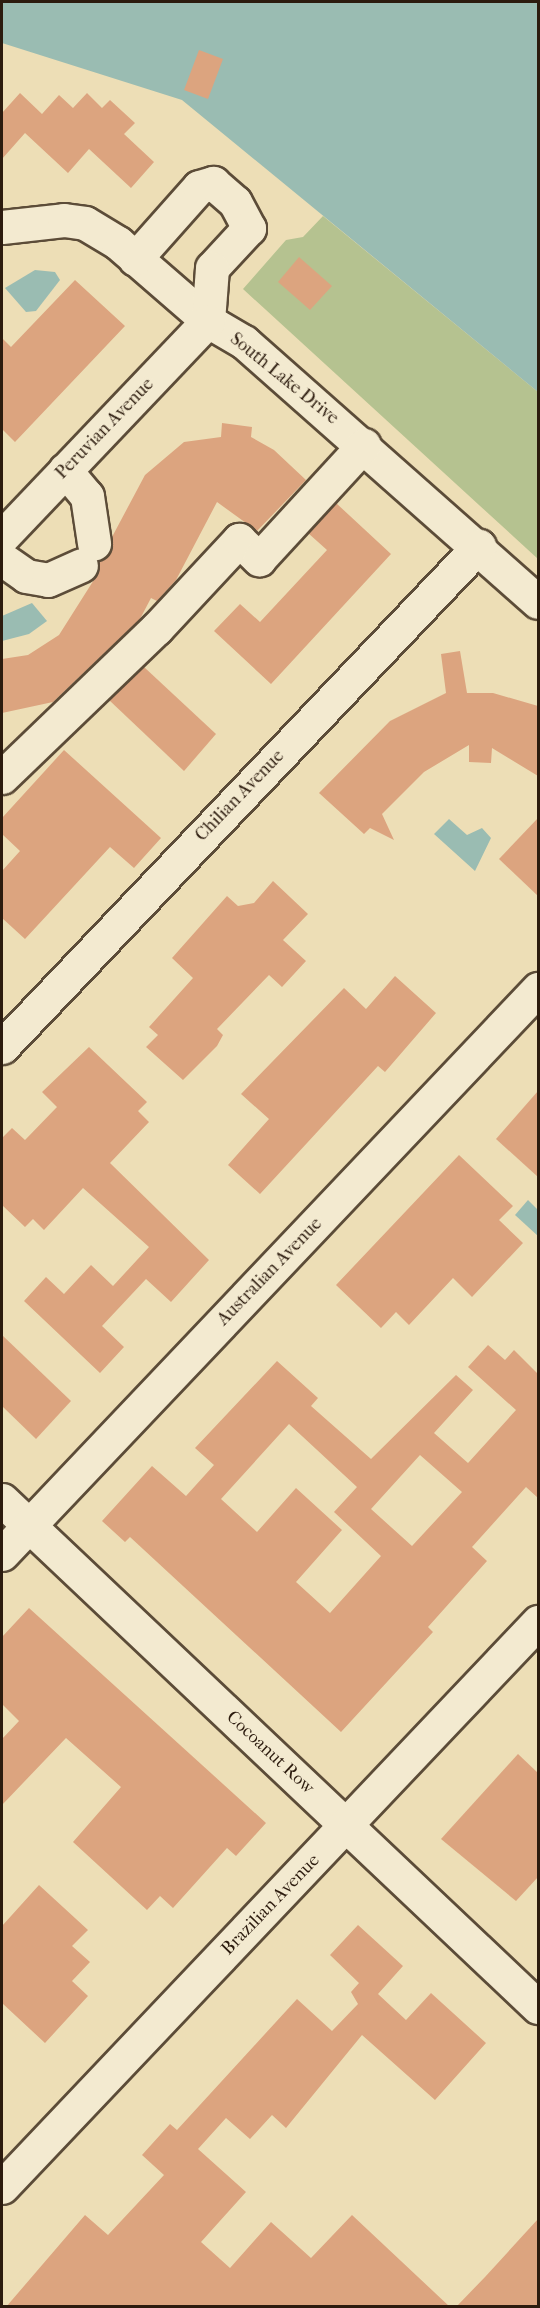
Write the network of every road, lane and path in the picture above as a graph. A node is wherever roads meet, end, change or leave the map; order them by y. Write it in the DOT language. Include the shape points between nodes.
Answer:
graph roads {
  1 [pos="2,227"];
  2 [pos="135,259"];
  3 [pos="208,321"];
  4 [pos="364,445"];
  5 [pos="65,470"];
  6 [pos="2,537"];
  7 [pos="479,546"];
  8 [pos="2,559"];
  9 [pos="538,602"];
  10 [pos="2,777"];
  11 [pos="538,989"];
  12 [pos="2,1047"];
  13 [pos="2,1500"];
  14 [pos="29,1526"];
  15 [pos="2,1554"];
  16 [pos="538,1622"];
  17 [pos="347,1824"];
  18 [pos="538,2007"];
  19 [pos="2,2187"];
  1 -- 2 [label="street, South Lake Drive" via="35,219 86,223"];
  2 -- 3 [label="street, South Lake Drive"];
  2 -- 3 [label="street" via="199,187 213,183 235,202 249,228 212,268"];
  3 -- 4 [label="street, South Lake Drive" via="244,342"];
  3 -- 5 [label="street, Peruvian Avenue"];
  4 -- 7 [label="street, South Lake Drive"];
  4 -- 10 [label="street" via="259,559 239,540 156,629"];
  5 -- 6 [label="street, Peruvian Avenue"];
  5 -- 8 [label="street" via="87,496 87,554 48,580 26,576"];
  7 -- 9 [label="street, South Lake Drive"];
  7 -- 12 [label="street, Chilian Avenue"];
  11 -- 14 [label="street, Australian Avenue"];
  13 -- 14 [label="street, Cocoanut Row"];
  14 -- 15 [label="street, Australian Avenue"];
  14 -- 17 [label="street, Cocoanut Row"];
  16 -- 17 [label="street, Brazilian Avenue"];
  17 -- 18 [label="street, Cocoanut Row"];
  17 -- 19 [label="street, Brazilian Avenue"];
}
